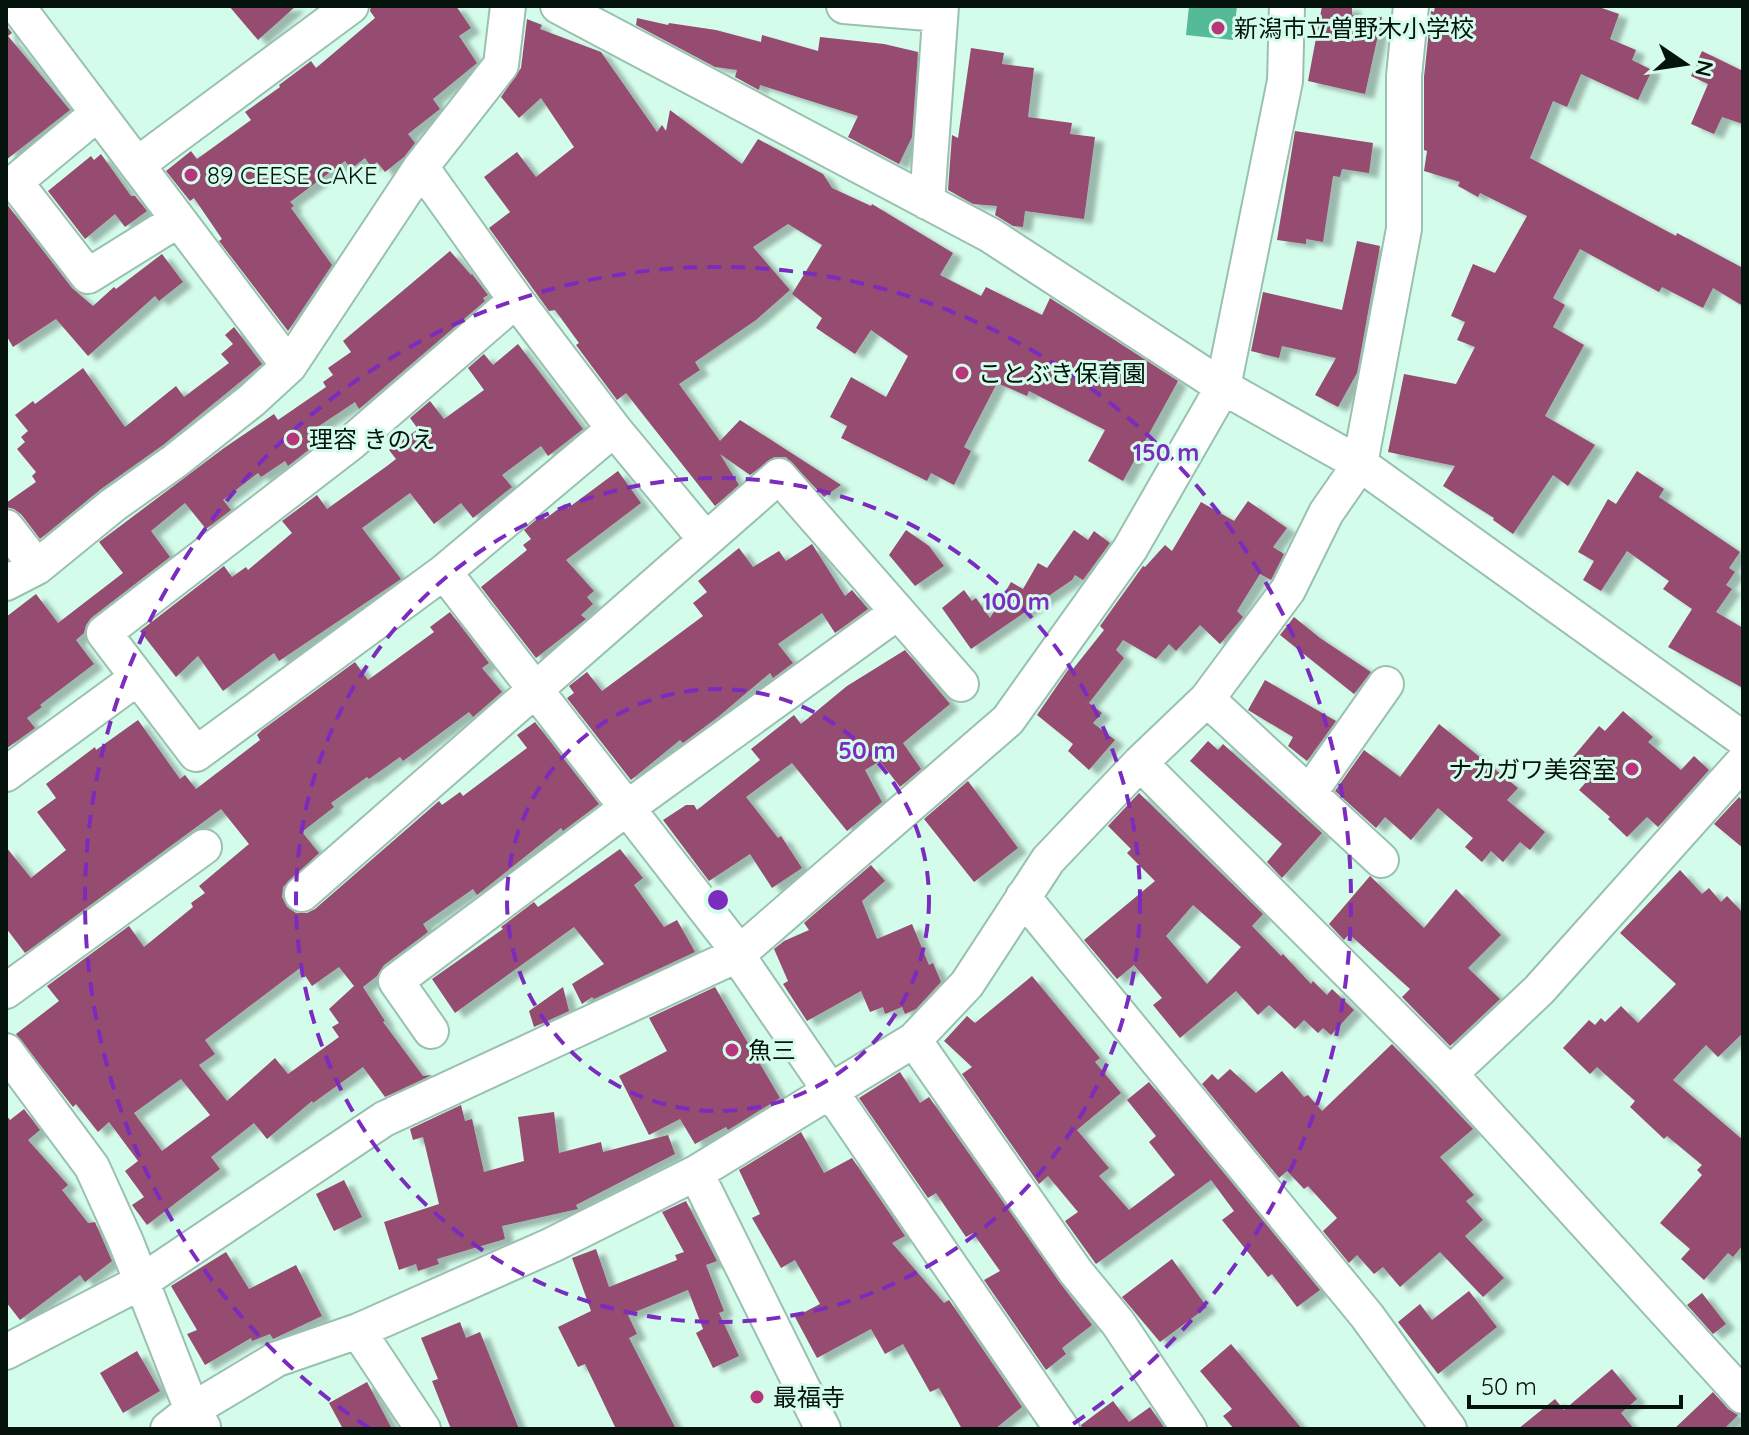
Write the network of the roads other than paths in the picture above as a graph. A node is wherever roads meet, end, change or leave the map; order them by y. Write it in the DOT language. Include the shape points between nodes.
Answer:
graph roads {
  1 [pos="17,6"];
  2 [pos="351,6"];
  3 [pos="508,6"];
  4 [pos="558,6"];
  5 [pos="844,6"];
  6 [pos="1287,6"];
  7 [pos="1411,6"];
  8 [pos="940,10"];
  9 [pos="98,113"];
  10 [pos="138,164"];
  11 [pos="421,167"];
  12 [pos="927,202"];
  13 [pos="178,220"];
  14 [pos="516,300"];
  15 [pos="289,366"];
  16 [pos="1223,387"];
  17 [pos="614,429"];
  18 [pos="1360,464"];
  19 [pos="6,527"];
  20 [pos="706,540"];
  21 [pos="37,567"];
  22 [pos="444,572"];
  23 [pos="6,583"];
  24 [pos="898,612"];
  25 [pos="137,678"];
  26 [pos="961,684"];
  27 [pos="1386,684"];
  28 [pos="535,690"];
  29 [pos="1207,699"];
  30 [pos="1743,739"];
  31 [pos="1743,762"];
  32 [pos="1140,763"];
  33 [pos="6,774"];
  34 [pos="1310,792"];
  35 [pos="627,808"];
  36 [pos="204,847"];
  37 [pos="1381,860"];
  38 [pos="302,894"];
  39 [pos="1023,897"];
  40 [pos="737,955"];
  41 [pos="6,991"];
  42 [pos="431,1031"];
  43 [pos="914,1040"];
  44 [pos="12,1070"];
  45 [pos="1450,1074"];
  46 [pos="832,1093"];
  47 [pos="696,1173"];
  48 [pos="141,1282"];
  49 [pos="358,1331"];
  50 [pos="6,1352"];
  51 [pos="1743,1396"];
  52 [pos="188,1423"];
  53 [pos="423,1429"];
  54 [pos="823,1429"];
  55 [pos="1062,1429"];
  56 [pos="1189,1429"];
  57 [pos="1449,1429"];
  1 -- 9 [label="street"];
  2 -- 10 [label="street"];
  3 -- 11 [label="street" via="501,65"];
  4 -- 12 [label="street"];
  5 -- 8 [label="street"];
  6 -- 16 [label="street" via="1285,81"];
  7 -- 18 [label="street" via="1404,76 1404,229"];
  8 -- 12 [label="street"];
  9 -- 10 [label="street"];
  9 -- 13 [label="street" via="15,182 88,276"];
  10 -- 13 [label="street"];
  11 -- 14 [label="street"];
  11 -- 15 [label="street"];
  12 -- 16 [label="street" via="990,235"];
  13 -- 15 [label="street"];
  14 -- 17 [label="street"];
  14 -- 25 [label="street" via="352,442 104,633"];
  15 -- 21 [label="street"];
  16 -- 18 [label="street"];
  16 -- 40 [label="street" via="1130,549 1008,720"];
  17 -- 20 [label="street"];
  17 -- 22 [label="street"];
  18 -- 29 [label="street" via="1326,513 1288,590"];
  18 -- 30 [label="street"];
  19 -- 21 [label="street"];
  20 -- 24 [label="street" via="779,476"];
  20 -- 28 [label="street"];
  21 -- 23 [label="street"];
  22 -- 25 [label="street" via="196,754"];
  22 -- 28 [label="street"];
  24 -- 26 [label="street"];
  24 -- 35 [label="street"];
  25 -- 33 [label="street"];
  27 -- 34 [label="street"];
  28 -- 35 [label="street"];
  28 -- 38 [label="street"];
  29 -- 32 [label="street"];
  29 -- 34 [label="street"];
  31 -- 45 [label="street" via="1539,990"];
  32 -- 39 [label="street" via="1048,860"];
  32 -- 45 [label="street"];
  34 -- 37 [label="street"];
  35 -- 40 [label="street"];
  35 -- 42 [label="street" via="396,981"];
  36 -- 41 [label="street"];
  39 -- 43 [label="street" via="967,984"];
  39 -- 57 [label="street" via="1367,1316"];
  40 -- 46 [label="street"];
  40 -- 48 [label="street" via="384,1119"];
  43 -- 46 [label="street"];
  43 -- 56 [label="street"];
  44 -- 48 [label="street" via="92,1167"];
  45 -- 51 [label="street"];
  46 -- 47 [label="street"];
  46 -- 55 [label="street"];
  47 -- 49 [label="street" via="552,1245"];
  47 -- 54 [label="street"];
  48 -- 50 [label="street"];
  48 -- 52 [label="street"];
  49 -- 52 [label="street" via="277,1359"];
  49 -- 53 [label="street"];
}
